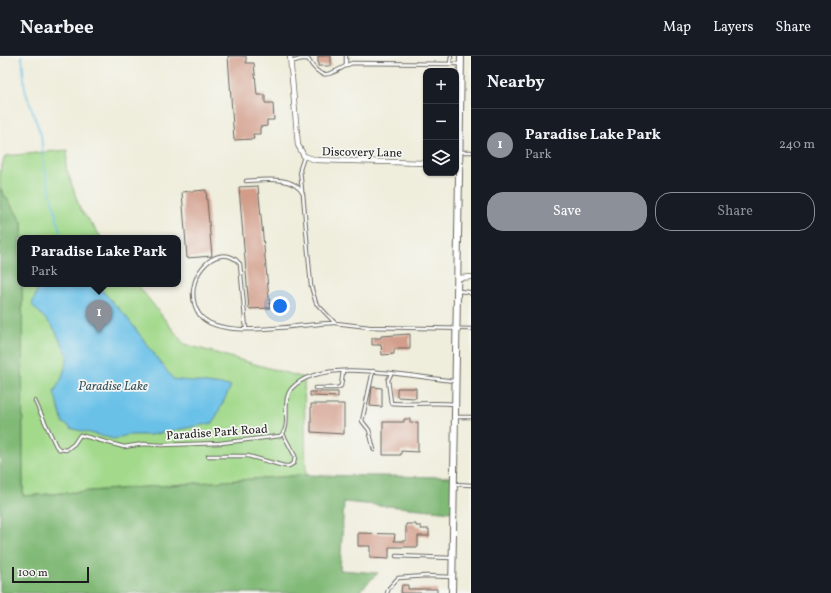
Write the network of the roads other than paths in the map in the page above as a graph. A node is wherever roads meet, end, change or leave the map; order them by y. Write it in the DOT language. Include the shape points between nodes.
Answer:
graph roads {
  1 [pos="290,56"];
  2 [pos="346,56"];
  3 [pos="451,56"];
  4 [pos="461,56"];
  5 [pos="308,58"];
  6 [pos="291,62"];
  7 [pos="450,64"];
  8 [pos="461,64"];
  9 [pos="346,66"];
  10 [pos="459,152"];
  11 [pos="471,152"];
  12 [pos="304,156"];
  13 [pos="423,163"];
  14 [pos="457,176"];
  15 [pos="246,181"];
  16 [pos="303,194"];
  17 [pos="471,277"];
  18 [pos="458,278"];
  19 [pos="457,291"];
  20 [pos="471,294"];
  21 [pos="335,323"];
  22 [pos="456,328"];
  23 [pos="246,329"];
  24 [pos="471,329"];
  25 [pos="343,371"];
  26 [pos="373,371"];
  27 [pos="391,374"];
  28 [pos="456,381"];
  29 [pos="315,388"];
  30 [pos="35,401"];
  31 [pos="455,404"];
  32 [pos="455,417"];
  33 [pos="471,417"];
  34 [pos="283,434"];
  35 [pos="374,450"];
  36 [pos="208,456"];
  37 [pos="454,484"];
  38 [pos="471,484"];
  39 [pos="396,556"];
  40 [pos="452,558"];
  41 [pos="452,577"];
  42 [pos="387,593"];
  43 [pos="452,593"];
  1 -- 6 [label="street, Discovery Lane"];
  2 -- 9 [label="lane"];
  3 -- 7 [label="lane"];
  4 -- 8 [label="street"];
  5 -- 6 [label="lane"];
  5 -- 9 [label="lane" via="317,73 328,74"];
  6 -- 12 [label="street, Discovery Lane" via="298,145"];
  7 -- 8 [label="lane"];
  7 -- 9 [label="lane" via="363,62"];
  8 -- 10 [label="street"];
  10 -- 11 [label="lane"];
  12 -- 13 [label="street, Discovery Lane" via="316,160"];
  12 -- 16 [label="lane" via="300,169"];
  14 -- 18 [label="street"];
  15 -- 16 [label="lane" via="290,182 298,186"];
  16 -- 21 [label="lane" via="311,286 316,303"];
  17 -- 18 [label="street"];
  18 -- 19 [label="street"];
  19 -- 20 [label="lane"];
  19 -- 22 [label="street"];
  21 -- 22 [label="lane" via="369,327"];
  21 -- 23 [label="lane"];
  22 -- 24 [label="lane"];
  22 -- 28 [label="street"];
  23 -- 23 [label="lane" via="223,328 207,322 195,308 195,278 212,259 231,258 240,264"];
  25 -- 26 [label="lane, Paradise Park Road"];
  25 -- 29 [label="lane" via="341,386"];
  25 -- 34 [label="lane, Paradise Park Road" via="304,378 293,387 287,398 286,428"];
  26 -- 27 [label="lane, Paradise Park Road"];
  26 -- 35 [label="lane" via="362,421 369,430"];
  27 -- 28 [label="lane, Paradise Park Road"];
  27 -- 31 [label="lane" via="388,380 391,403"];
  28 -- 31 [label="street"];
  30 -- 34 [label="lane, Paradise Park Road" via="59,449 69,449 80,435 124,447 143,444 258,440"];
  31 -- 32 [label="street"];
  32 -- 33 [label="lane"];
  32 -- 37 [label="street"];
  34 -- 36 [label="lane" via="295,456 294,463 289,466 248,456"];
  37 -- 38 [label="lane"];
  37 -- 40 [label="street"];
  39 -- 40 [label="lane"];
  40 -- 41 [label="street"];
  41 -- 42 [label="lane" via="398,578"];
  41 -- 43 [label="street"];
}
